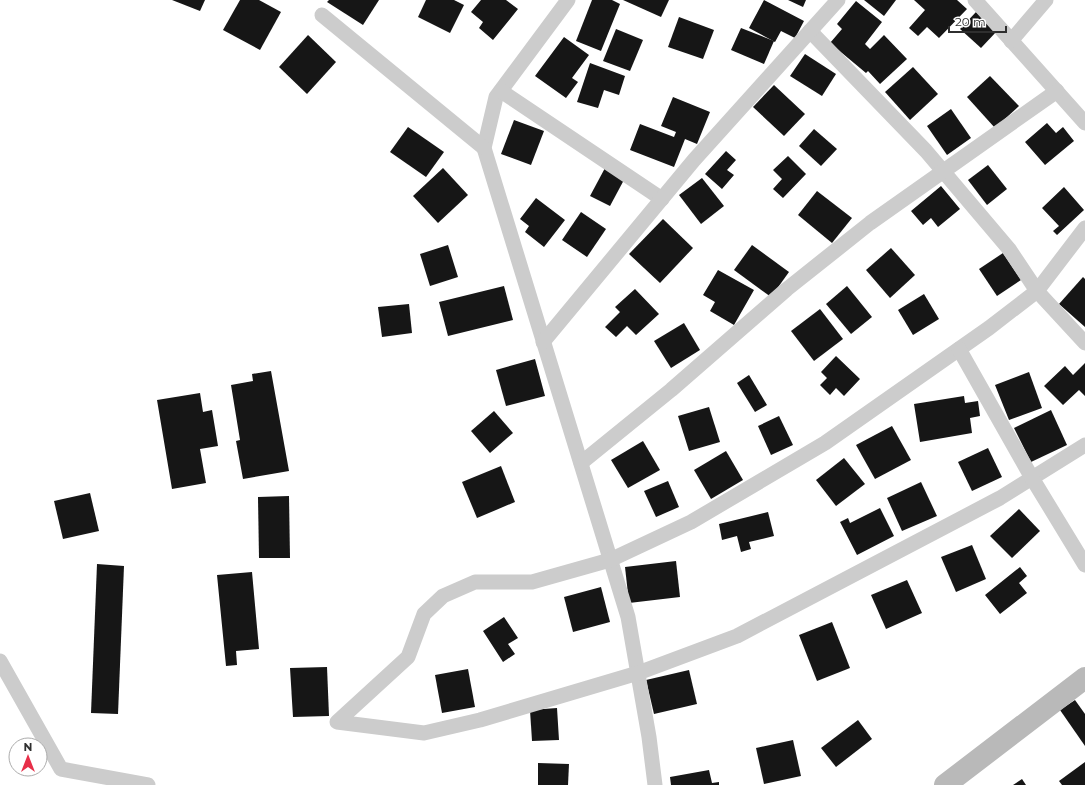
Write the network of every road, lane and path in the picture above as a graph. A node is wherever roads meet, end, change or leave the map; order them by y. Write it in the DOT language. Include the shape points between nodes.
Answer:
graph roads {
  1 [pos="568,0"];
  2 [pos="838,0"];
  3 [pos="975,0"];
  4 [pos="1046,0"];
  5 [pos="322,15"];
  6 [pos="810,31"];
  7 [pos="1011,40"];
  8 [pos="501,91"];
  9 [pos="1057,91"];
  10 [pos="1085,123"];
  11 [pos="484,148"];
  12 [pos="944,171"];
  13 [pos="662,199"];
  14 [pos="1085,228"];
  15 [pos="1037,291"];
  16 [pos="544,342"];
  17 [pos="1085,343"];
  18 [pos="959,349"];
  19 [pos="1085,445"];
  20 [pos="580,463"];
  21 [pos="1032,478"];
  22 [pos="610,560"];
  23 [pos="1085,565"];
  24 [pos="0,661"];
  25 [pos="638,673"];
  26 [pos="1085,678"];
  27 [pos="148,785"];
  28 [pos="655,785"];
  29 [pos="945,785"];
  1 -- 8 [label="street"];
  2 -- 6 [label="street"];
  3 -- 7 [label="street"];
  4 -- 7 [label="street"];
  5 -- 11 [label="street"];
  6 -- 12 [label="street"];
  6 -- 13 [label="street"];
  7 -- 9 [label="street"];
  8 -- 11 [label="street" via="496,97"];
  8 -- 13 [label="street"];
  9 -- 10 [label="street"];
  9 -- 12 [label="street"];
  11 -- 16 [label="street"];
  12 -- 15 [label="street" via="1008,249"];
  12 -- 20 [label="street" via="870,223 793,284 671,390"];
  13 -- 16 [label="street"];
  14 -- 15 [label="street"];
  15 -- 17 [label="street"];
  15 -- 18 [label="street"];
  16 -- 20 [label="street"];
  18 -- 21 [label="street"];
  18 -- 22 [label="street" via="825,443 691,522"];
  19 -- 21 [label="street"];
  20 -- 22 [label="street"];
  21 -- 23 [label="street"];
  21 -- 25 [label="street" via="1000,498 737,636"];
  22 -- 25 [label="street" via="628,617"];
  22 -- 25 [label="street" via="532,582 475,582 443,596 424,614 408,657 337,722 424,734"];
  24 -- 27 [label="street" via="61,769"];
  25 -- 28 [label="street"];
  26 -- 29 [label="main road"];
}
